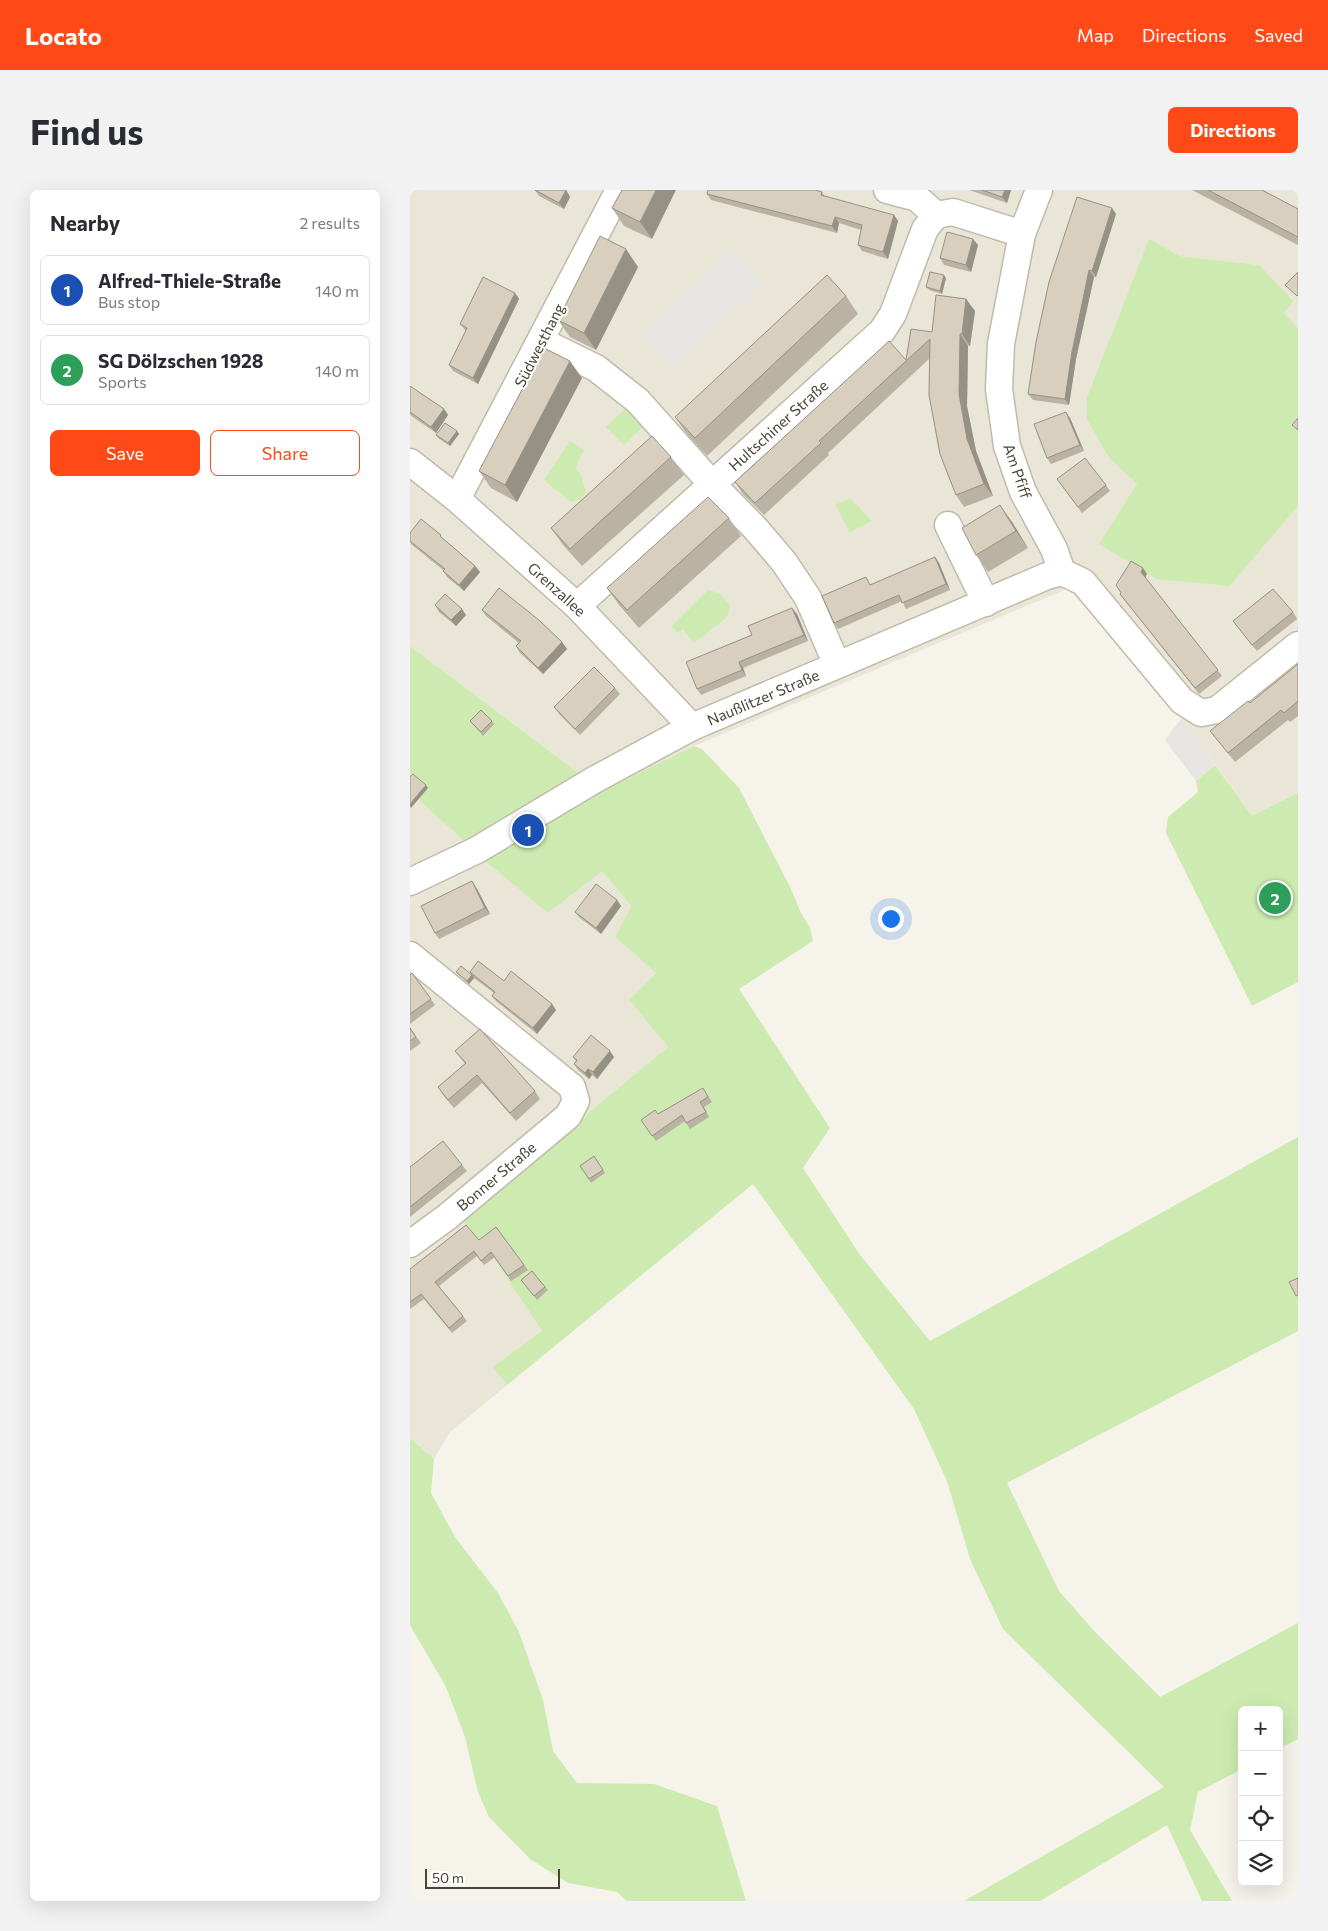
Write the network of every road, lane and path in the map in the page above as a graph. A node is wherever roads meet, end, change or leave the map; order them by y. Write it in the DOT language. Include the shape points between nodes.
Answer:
graph roads {
  1 [pos="619,190"];
  2 [pos="887,190"];
  3 [pos="1039,190"];
  4 [pos="936,215"];
  5 [pos="1022,234"];
  6 [pos="541,341"];
  7 [pos="410,462"];
  8 [pos="712,484"];
  9 [pos="457,499"];
  10 [pos="948,525"];
  11 [pos="1062,572"];
  12 [pos="986,602"];
  13 [pos="578,606"];
  14 [pos="1298,646"];
  15 [pos="837,665"];
  16 [pos="692,727"];
  17 [pos="410,882"];
  18 [pos="410,955"];
  19 [pos="410,1244"];
  1 -- 6 [label="street, Südwesthang"];
  2 -- 4 [label="street" via="917,198"];
  3 -- 5 [label="street, Am Pfiff"];
  4 -- 5 [label="street" via="953,212"];
  4 -- 8 [label="street, Hultschiner Straße" via="925,229 894,314 882,330"];
  5 -- 11 [label="street, Am Pfiff" via="1001,344 999,390 1007,446 1023,492 1054,549"];
  6 -- 8 [label="street" via="596,368 638,401"];
  6 -- 9 [label="street, Südwesthang"];
  7 -- 9 [label="street, Grenzallee"];
  8 -- 13 [label="street, Hultschiner Straße"];
  8 -- 15 [label="street" via="784,562 808,598"];
  9 -- 13 [label="street, Grenzallee"];
  10 -- 12 [label="street"];
  11 -- 12 [label="street, Naußlitzer Straße"];
  11 -- 14 [label="street" via="1083,582 1182,701 1201,713 1217,710"];
  12 -- 15 [label="street, Naußlitzer Straße"];
  13 -- 16 [label="street, Grenzallee"];
  15 -- 16 [label="street, Naußlitzer Straße"];
  16 -- 17 [label="street, Naußlitzer Straße" via="594,780 477,850"];
  18 -- 19 [label="street, Bonner Straße" via="572,1087 576,1101 568,1116"];
}
